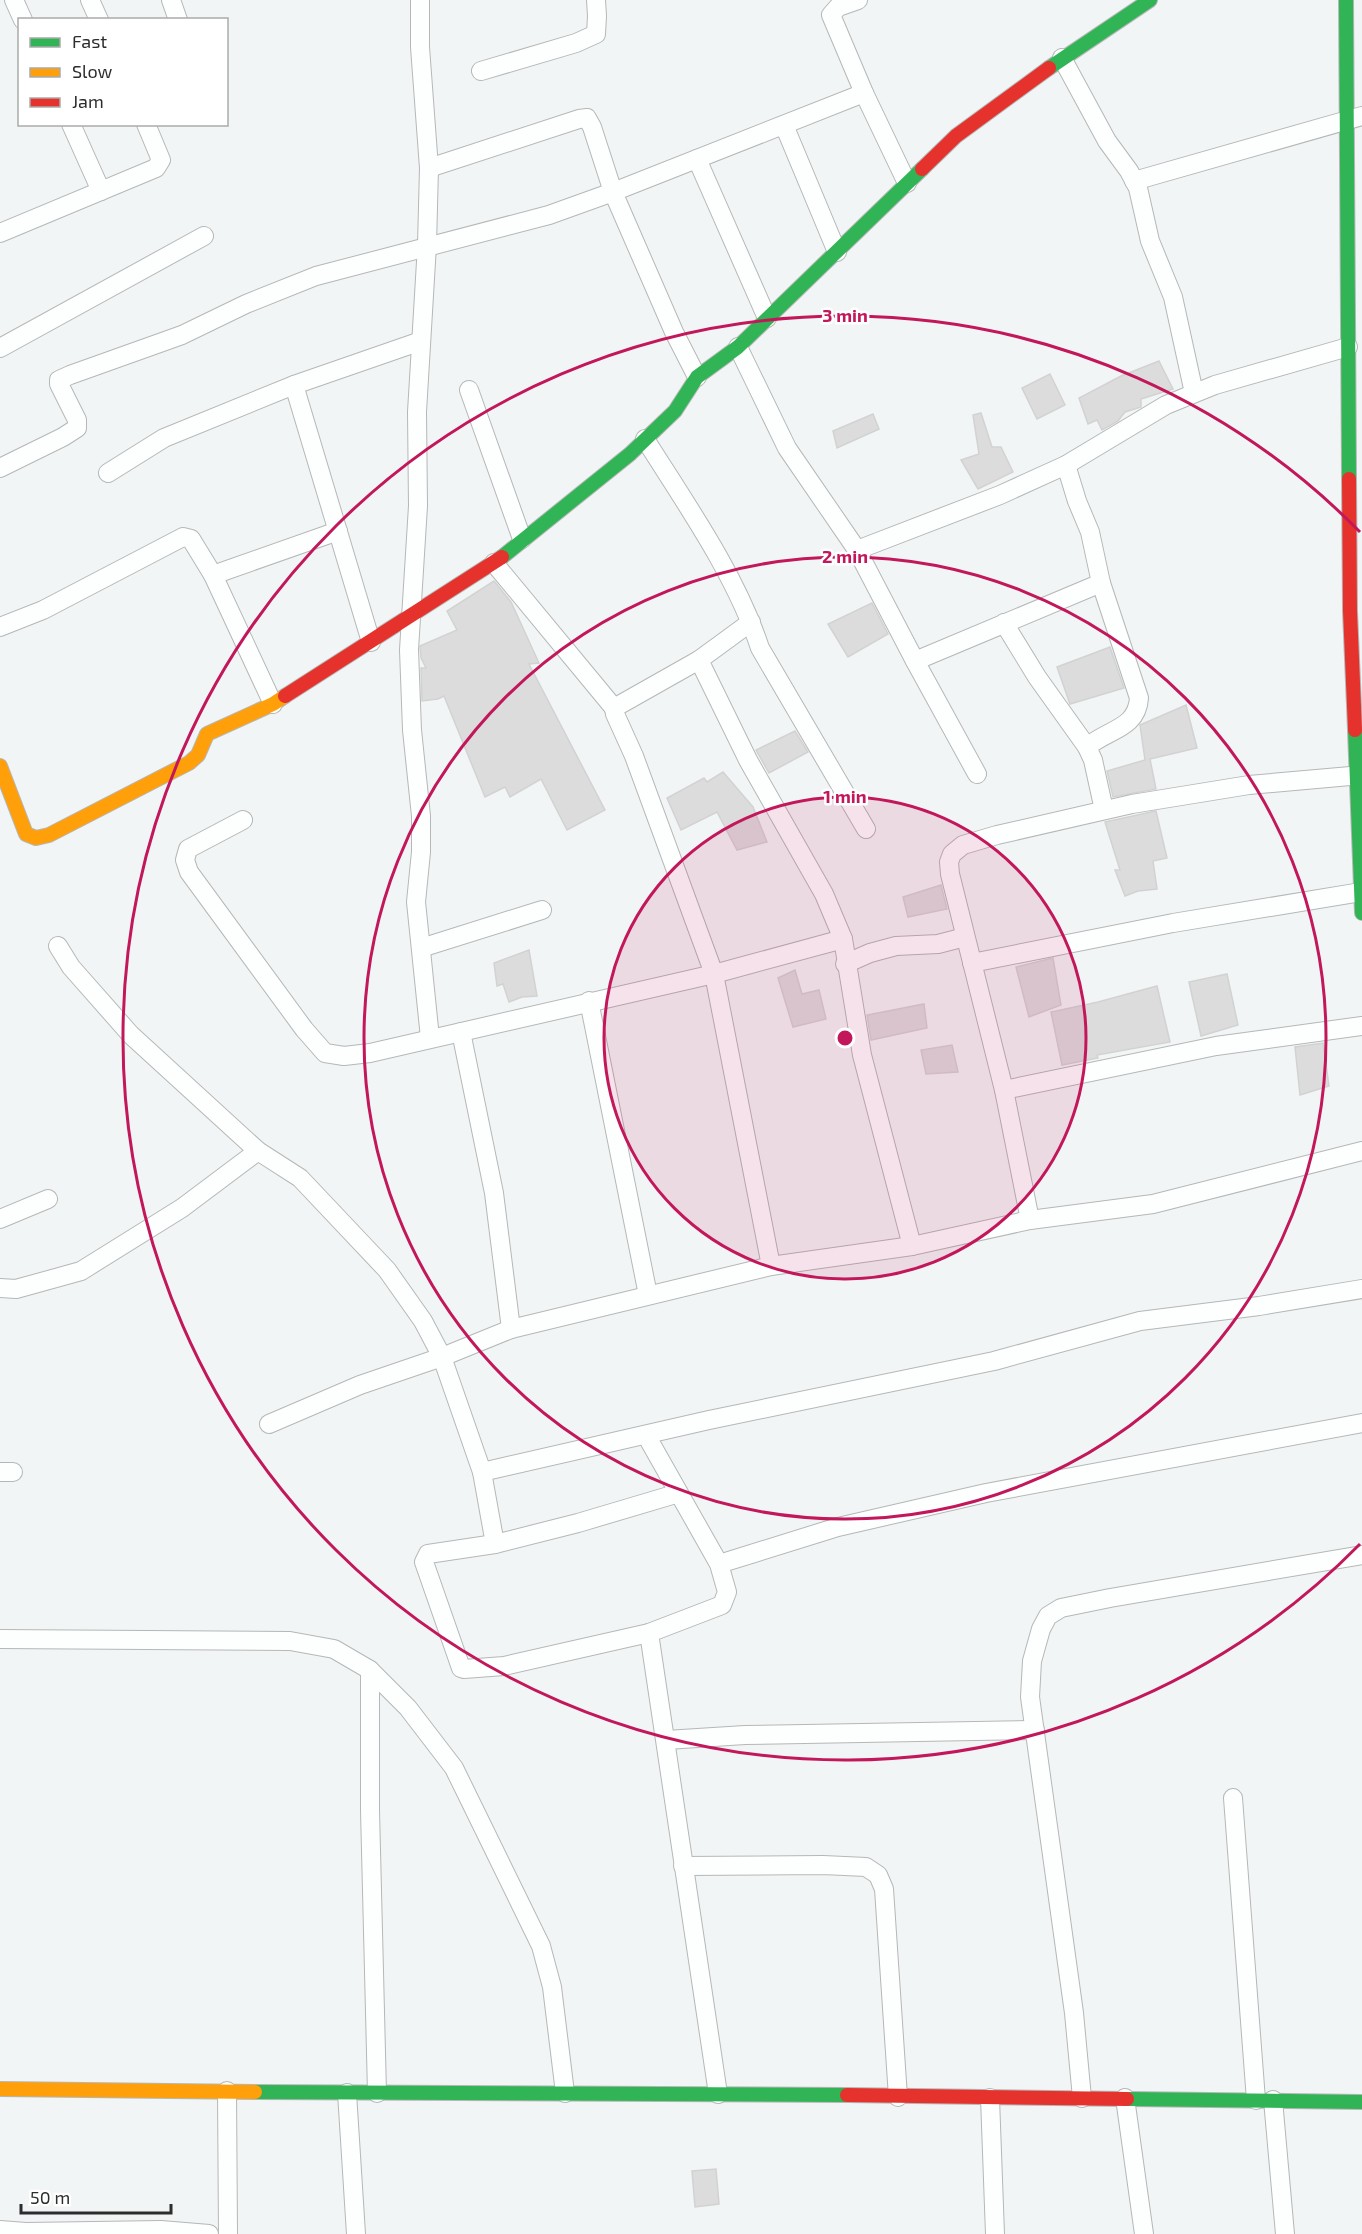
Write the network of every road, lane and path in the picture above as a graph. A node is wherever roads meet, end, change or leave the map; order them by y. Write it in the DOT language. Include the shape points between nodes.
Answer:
graph roads {
  1 [pos="14,0"];
  2 [pos="90,0"];
  3 [pos="171,0"];
  4 [pos="420,0"];
  5 [pos="596,0"];
  6 [pos="858,0"];
  7 [pos="1150,0"];
  8 [pos="1346,0"];
  9 [pos="22,18"];
  10 [pos="98,18"];
  11 [pos="177,18"];
  12 [pos="1062,58"];
  13 [pos="481,71"];
  14 [pos="864,93"];
  15 [pos="1354,117"];
  16 [pos="784,125"];
  17 [pos="72,126"];
  18 [pos="147,126"];
  19 [pos="697,159"];
  20 [pos="429,168"];
  21 [pos="1134,181"];
  22 [pos="907,183"];
  23 [pos="101,191"];
  24 [pos="613,192"];
  25 [pos="0,233"];
  26 [pos="204,236"];
  27 [pos="427,245"];
  28 [pos="837,252"];
  29 [pos="767,318"];
  30 [pos="421,341"];
  31 [pos="1347,346"];
  32 [pos="738,347"];
  33 [pos="0,348"];
  34 [pos="697,377"];
  35 [pos="294,385"];
  36 [pos="469,390"];
  37 [pos="1194,393"];
  38 [pos="1355,421"];
  39 [pos="645,440"];
  40 [pos="1066,465"];
  41 [pos="0,468"];
  42 [pos="108,473"];
  43 [pos="338,531"];
  44 [pos="522,539"];
  45 [pos="857,550"];
  46 [pos="495,563"];
  47 [pos="213,575"];
  48 [pos="1101,582"];
  49 [pos="1356,586"];
  50 [pos="411,617"];
  51 [pos="752,622"];
  52 [pos="1005,623"];
  53 [pos="0,627"];
  54 [pos="371,642"];
  55 [pos="699,660"];
  56 [pos="915,661"];
  57 [pos="273,704"];
  58 [pos="614,708"];
  59 [pos="1087,747"];
  60 [pos="0,766"];
  61 [pos="977,774"];
  62 [pos="1359,776"];
  63 [pos="1104,810"];
  64 [pos="243,820"];
  65 [pos="866,829"];
  66 [pos="1361,892"];
  67 [pos="542,910"];
  68 [pos="1362,913"];
  69 [pos="965,937"];
  70 [pos="843,939"];
  71 [pos="58,946"];
  72 [pos="421,948"];
  73 [pos="972,963"];
  74 [pos="845,964"];
  75 [pos="714,974"];
  76 [pos="589,1001"];
  77 [pos="1362,1026"];
  78 [pos="461,1032"];
  79 [pos="430,1038"];
  80 [pos="1004,1090"];
  81 [pos="258,1150"];
  82 [pos="1362,1151"];
  83 [pos="48,1199"];
  84 [pos="0,1219"];
  85 [pos="1030,1220"];
  86 [pos="912,1246"];
  87 [pos="771,1266"];
  88 [pos="0,1288"];
  89 [pos="1362,1289"];
  90 [pos="648,1295"];
  91 [pos="511,1329"];
  92 [pos="442,1357"];
  93 [pos="1362,1423"];
  94 [pos="269,1424"];
  95 [pos="646,1435"];
  96 [pos="482,1472"];
  97 [pos="679,1493"];
  98 [pos="495,1544"];
  99 [pos="1362,1555"];
  100 [pos="719,1564"];
  101 [pos="649,1633"];
  102 [pos="0,1639"];
  103 [pos="370,1670"];
  104 [pos="1035,1730"];
  105 [pos="666,1740"];
  106 [pos="1233,1798"];
  107 [pos="683,1866"];
  108 [pos="0,2089"];
  109 [pos="227,2091"];
  110 [pos="347,2093"];
  111 [pos="377,2093"];
  112 [pos="565,2093"];
  113 [pos="718,2094"];
  114 [pos="898,2097"];
  115 [pos="990,2098"];
  116 [pos="1082,2098"];
  117 [pos="1125,2098"];
  118 [pos="1265,2100"];
  119 [pos="1362,2102"];
  120 [pos="0,2230"];
  121 [pos="26,2233"];
  122 [pos="209,2234"];
  123 [pos="228,2234"];
  124 [pos="356,2234"];
  125 [pos="995,2234"];
  126 [pos="1144,2234"];
  127 [pos="1285,2234"];
  1 -- 9 [label="street"];
  2 -- 10 [label="street"];
  3 -- 11 [label="street"];
  4 -- 20 [label="street"];
  5 -- 13 [label="street" via="596,34"];
  6 -- 14 [label="street" via="838,7 831,15"];
  7 -- 12 [label="street"];
  8 -- 15 [label="street"];
  12 -- 21 [label="street" via="1107,141"];
  12 -- 22 [label="street" via="956,136"];
  14 -- 16 [label="street"];
  14 -- 22 [label="street"];
  15 -- 21 [label="street"];
  15 -- 31 [label="street"];
  16 -- 19 [label="street"];
  16 -- 28 [label="street"];
  17 -- 23 [label="street"];
  18 -- 23 [label="street" via="160,160 156,168"];
  19 -- 24 [label="street"];
  19 -- 29 [label="street"];
  20 -- 24 [label="street" via="587,118"];
  20 -- 27 [label="street"];
  21 -- 37 [label="street" via="1150,241 1173,297"];
  22 -- 28 [label="street"];
  23 -- 25 [label="street"];
  24 -- 27 [label="street" via="549,215"];
  24 -- 34 [label="street"];
  26 -- 33 [label="street"];
  27 -- 30 [label="street"];
  27 -- 41 [label="street" via="315,276 182,334 59,380 77,428"];
  28 -- 29 [label="street"];
  29 -- 32 [label="street"];
  30 -- 35 [label="street"];
  30 -- 50 [label="street"];
  31 -- 37 [label="street"];
  31 -- 38 [label="street"];
  32 -- 34 [label="street"];
  32 -- 45 [label="street" via="787,448"];
  34 -- 39 [label="street" via="675,411"];
  35 -- 42 [label="street" via="164,438"];
  35 -- 43 [label="street"];
  36 -- 44 [label="street"];
  37 -- 40 [label="street" via="1166,405"];
  38 -- 49 [label="street"];
  39 -- 44 [label="street"];
  39 -- 51 [label="street" via="705,534"];
  40 -- 45 [label="street"];
  40 -- 48 [label="street" via="1090,532"];
  43 -- 47 [label="street"];
  43 -- 54 [label="street"];
  44 -- 46 [label="street"];
  45 -- 56 [label="street"];
  46 -- 50 [label="street"];
  46 -- 58 [label="street"];
  47 -- 53 [label="street" via="191,539 183,537 43,610"];
  47 -- 57 [label="street"];
  48 -- 52 [label="street"];
  48 -- 59 [label="street" via="1139,698 1139,710 1133,719"];
  49 -- 62 [label="street"];
  50 -- 54 [label="street"];
  50 -- 72 [label="street" via="410,693 421,816 416,902"];
  51 -- 55 [label="street"];
  51 -- 65 [label="street" via="760,648"];
  52 -- 56 [label="street"];
  52 -- 59 [label="street" via="1037,677"];
  54 -- 57 [label="street"];
  55 -- 58 [label="street"];
  55 -- 70 [label="street" via="748,760 824,894"];
  56 -- 61 [label="street"];
  57 -- 60 [label="street" via="207,734 198,756 189,762 49,835 36,838 26,834"];
  58 -- 75 [label="street"];
  59 -- 63 [label="street"];
  62 -- 63 [label="street" via="1249,785"];
  62 -- 66 [label="street"];
  63 -- 69 [label="street" via="963,845 952,854 950,874"];
  64 -- 79 [label="street" via="188,849 184,860 304,1029 325,1053 344,1056"];
  66 -- 68 [label="street"];
  66 -- 73 [label="street"];
  67 -- 72 [label="street"];
  69 -- 73 [label="street"];
  69 -- 74 [label="street" via="938,944 896,946"];
  70 -- 74 [label="street"];
  70 -- 75 [label="street"];
  71 -- 81 [label="street" via="131,1035"];
  72 -- 79 [label="street"];
  73 -- 80 [label="street"];
  74 -- 86 [label="street" via="862,1055"];
  75 -- 76 [label="street"];
  75 -- 87 [label="street"];
  76 -- 78 [label="street"];
  76 -- 90 [label="street"];
  77 -- 80 [label="street" via="1216,1046"];
  78 -- 79 [label="street"];
  78 -- 91 [label="street" via="494,1193"];
  80 -- 85 [label="street"];
  81 -- 88 [label="street" via="182,1208 81,1271 16,1288"];
  81 -- 92 [label="street" via="300,1178 387,1270 423,1321"];
  82 -- 85 [label="street" via="1153,1204"];
  83 -- 84 [label="street"];
  85 -- 86 [label="street"];
  86 -- 87 [label="street"];
  87 -- 90 [label="street"];
  89 -- 95 [label="street" via="1140,1321 993,1361"];
  90 -- 91 [label="street"];
  91 -- 92 [label="street"];
  92 -- 94 [label="street" via="360,1385"];
  92 -- 96 [label="street"];
  93 -- 100 [label="street" via="986,1493 838,1527"];
  95 -- 96 [label="street"];
  95 -- 97 [label="street"];
  96 -- 98 [label="street"];
  97 -- 98 [label="street"];
  97 -- 100 [label="street"];
  98 -- 101 [label="street" via="429,1554 424,1559 461,1668 504,1666"];
  99 -- 104 [label="street" via="1061,1608 1044,1623 1032,1661 1030,1697"];
  100 -- 101 [label="street" via="727,1592 722,1605"];
  101 -- 105 [label="street"];
  102 -- 103 [label="street" via="290,1641 334,1650"];
  103 -- 111 [label="street"];
  103 -- 112 [label="street" via="408,1708 454,1768 541,1946 552,1987"];
  104 -- 105 [label="street"];
  104 -- 116 [label="street"];
  105 -- 107 [label="street"];
  106 -- 118 [label="street"];
  107 -- 113 [label="street"];
  107 -- 114 [label="street" via="823,1865 866,1867 878,1875 885,1900"];
  108 -- 109 [label="street"];
  109 -- 110 [label="street"];
  109 -- 123 [label="street"];
  110 -- 111 [label="street"];
  110 -- 124 [label="street"];
  111 -- 112 [label="street"];
  112 -- 113 [label="street"];
  113 -- 114 [label="street"];
  114 -- 115 [label="street"];
  115 -- 116 [label="street"];
  115 -- 125 [label="street"];
  116 -- 117 [label="street"];
  117 -- 118 [label="street"];
  117 -- 126 [label="street"];
  118 -- 119 [label="street"];
  118 -- 127 [label="street"];
  120 -- 121 [label="street"];
  121 -- 122 [label="street" via="161,2230"];
}
